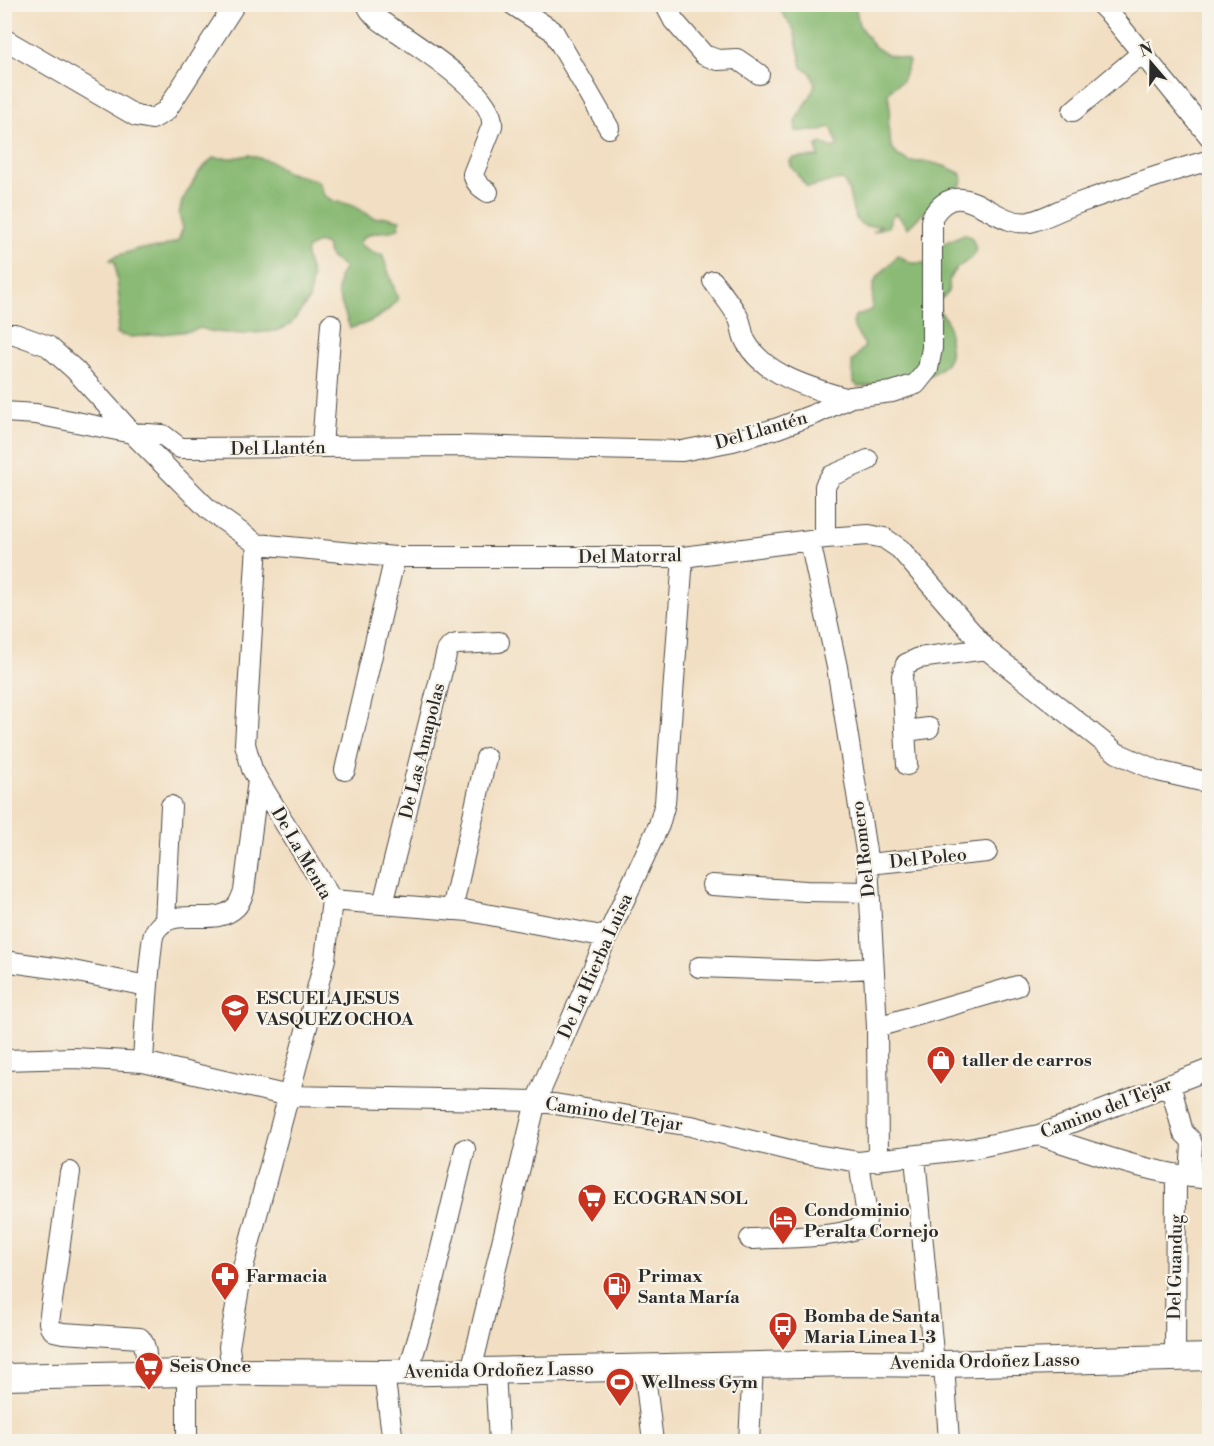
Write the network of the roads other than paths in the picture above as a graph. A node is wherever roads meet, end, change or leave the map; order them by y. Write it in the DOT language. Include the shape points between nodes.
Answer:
graph roads {
  1 [pos="235,4"];
  2 [pos="368,4"];
  3 [pos="512,4"];
  4 [pos="665,4"];
  5 [pos="1111,8"];
  6 [pos="4,39"];
  7 [pos="1142,53"];
  8 [pos="759,74"];
  9 [pos="1073,111"];
  10 [pos="609,128"];
  11 [pos="1209,137"];
  12 [pos="1209,160"];
  13 [pos="488,192"];
  14 [pos="713,281"];
  15 [pos="331,324"];
  16 [pos="4,334"];
  17 [pos="845,398"];
  18 [pos="4,412"];
  19 [pos="132,433"];
  20 [pos="322,447"];
  21 [pos="867,460"];
  22 [pos="818,540"];
  23 [pos="257,544"];
  24 [pos="395,557"];
  25 [pos="683,557"];
  26 [pos="499,642"];
  27 [pos="986,649"];
  28 [pos="929,728"];
  29 [pos="905,731"];
  30 [pos="486,758"];
  31 [pos="908,765"];
  32 [pos="345,770"];
  33 [pos="258,780"];
  34 [pos="1209,783"];
  35 [pos="171,806"];
  36 [pos="987,852"];
  37 [pos="868,864"];
  38 [pos="712,885"];
  39 [pos="869,891"];
  40 [pos="332,900"];
  41 [pos="382,904"];
  42 [pos="452,910"];
  43 [pos="165,920"];
  44 [pos="607,937"];
  45 [pos="4,961"];
  46 [pos="699,967"];
  47 [pos="873,968"];
  48 [pos="1017,986"];
  49 [pos="147,987"];
  50 [pos="877,1027"];
  51 [pos="4,1060"];
  52 [pos="143,1062"];
  53 [pos="1209,1069"];
  54 [pos="1170,1084"];
  55 [pos="289,1096"];
  56 [pos="536,1101"];
  57 [pos="1039,1135"];
  58 [pos="465,1149"];
  59 [pos="915,1157"];
  60 [pos="868,1162"];
  61 [pos="70,1172"];
  62 [pos="1192,1177"];
  63 [pos="750,1239"];
  64 [pos="1209,1357"];
  65 [pos="1175,1358"];
  66 [pos="939,1364"];
  67 [pos="753,1365"];
  68 [pos="644,1367"];
  69 [pos="483,1371"];
  70 [pos="232,1372"];
  71 [pos="396,1372"];
  72 [pos="187,1373"];
  73 [pos="146,1374"];
  74 [pos="4,1377"];
  75 [pos="187,1442"];
  76 [pos="393,1442"];
  77 [pos="499,1442"];
  78 [pos="653,1442"];
  79 [pos="749,1442"];
  80 [pos="949,1442"];
  1 -- 6 [label="street" via="166,111 152,119 136,116"];
  2 -- 13 [label="street" via="378,19 444,64 489,109 492,126 473,174"];
  3 -- 10 [label="street" via="553,31"];
  4 -- 8 [label="street" via="674,21 704,55 718,60 737,59"];
  5 -- 7 [label="street"];
  7 -- 9 [label="street"];
  7 -- 11 [label="street"];
  12 -- 17 [label="street, Del Llantén" via="1030,222 1014,221 966,199 949,199 932,217 933,317 928,369 916,384 892,392"];
  14 -- 17 [label="street" via="738,318 747,344 764,362 803,386"];
  15 -- 20 [label="street"];
  16 -- 19 [label="street, Del Matorral" via="48,346"];
  17 -- 20 [label="street, Del Llantén" via="778,428 682,451"];
  18 -- 19 [label="street" via="36,414"];
  19 -- 20 [label="street, Del Llantén" via="163,435 174,445 190,449"];
  19 -- 23 [label="street, Del Matorral" via="209,510"];
  21 -- 22 [label="street, Del Romero" via="831,476 825,486"];
  22 -- 25 [label="street, Del Matorral"];
  22 -- 27 [label="street, Del Matorral" via="869,535 884,538 900,549"];
  22 -- 37 [label="street, Del Romero"];
  23 -- 24 [label="street, Del Matorral"];
  23 -- 33 [label="street, De La Menta" via="245,744"];
  24 -- 25 [label="street, Del Matorral"];
  24 -- 32 [label="street"];
  25 -- 44 [label="street, De La Hierba Luisa" via="665,803 659,825"];
  26 -- 41 [label="street, De Las Amapolas" via="457,644 447,651"];
  27 -- 29 [label="street" via="919,658 906,664 902,676"];
  27 -- 34 [label="street, Del Matorral" via="1117,753 1158,771"];
  28 -- 29 [label="street"];
  29 -- 31 [label="street"];
  30 -- 42 [label="street"];
  33 -- 40 [label="street, De La Menta"];
  33 -- 43 [label="street" via="244,891 237,906 208,918"];
  35 -- 43 [label="street"];
  36 -- 37 [label="street, Del Poleo"];
  37 -- 39 [label="street, Del Romero"];
  38 -- 39 [label="street"];
  39 -- 47 [label="street, Del Romero"];
  40 -- 41 [label="street"];
  40 -- 55 [label="street, De La Menta" via="325,959"];
  41 -- 42 [label="street"];
  42 -- 44 [label="street"];
  43 -- 49 [label="street" via="154,932"];
  44 -- 56 [label="street, De La Hierba Luisa"];
  45 -- 49 [label="street"];
  46 -- 47 [label="street" via="816,971"];
  47 -- 50 [label="street, Del Romero"];
  48 -- 50 [label="street"];
  49 -- 52 [label="street"];
  50 -- 60 [label="street, Del Romero"];
  51 -- 52 [label="street, Camino del Tejar" via="74,1058"];
  52 -- 55 [label="street, Camino del Tejar"];
  53 -- 54 [label="street, Camino del Tejar"];
  54 -- 57 [label="street, Camino del Tejar"];
  54 -- 62 [label="street, Del Guandug" via="1183,1132 1192,1144"];
  55 -- 56 [label="street, Camino del Tejar"];
  55 -- 70 [label="street, De La Menta" via="242,1272 229,1347"];
  56 -- 60 [label="street, Camino del Tejar" via="691,1126 797,1152"];
  56 -- 69 [label="street, De La Hierba Luisa"];
  57 -- 59 [label="street, Camino del Tejar"];
  57 -- 62 [label="street"];
  58 -- 71 [label="street" via="425,1315"];
  59 -- 60 [label="street, Camino del Tejar"];
  59 -- 66 [label="street"];
  60 -- 63 [label="street, Del Romero" via="865,1224 855,1230 832,1233"];
  61 -- 73 [label="street" via="50,1328 63,1333 140,1338 144,1341"];
  62 -- 65 [label="street, Del Guandug"];
  64 -- 65 [label="main road, Avenida Ordoñez Lasso"];
  65 -- 66 [label="main road, Avenida Ordoñez Lasso"];
  66 -- 67 [label="main road, Avenida Ordoñez Lasso"];
  66 -- 80 [label="street"];
  67 -- 68 [label="main road, Avenida Ordoñez Lasso"];
  67 -- 79 [label="street"];
  68 -- 69 [label="main road, Avenida Ordoñez Lasso"];
  68 -- 78 [label="street"];
  69 -- 71 [label="main road, Avenida Ordoñez Lasso"];
  69 -- 77 [label="street, De La Hierba Luisa"];
  70 -- 71 [label="main road, Avenida Ordoñez Lasso"];
  70 -- 72 [label="main road, Avenida Ordoñez Lasso"];
  71 -- 76 [label="street"];
  72 -- 73 [label="main road, Avenida Ordoñez Lasso"];
  72 -- 75 [label="street"];
  73 -- 74 [label="main road, Avenida Ordoñez Lasso"];
}
